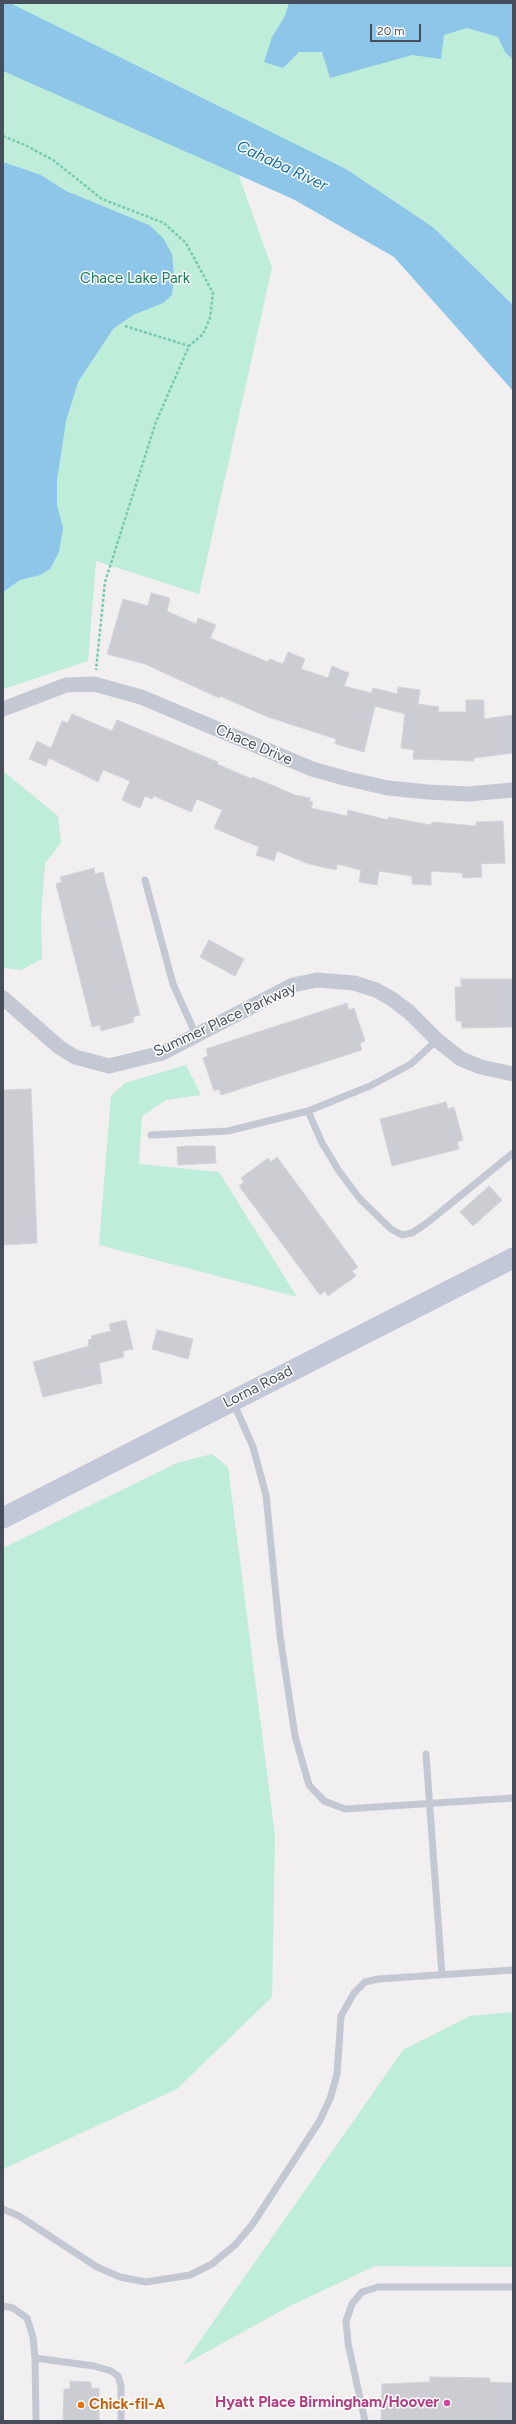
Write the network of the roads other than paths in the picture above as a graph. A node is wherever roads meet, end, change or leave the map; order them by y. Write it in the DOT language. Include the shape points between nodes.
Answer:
graph roads {
  1 [pos="3,709"];
  2 [pos="513,790"];
  3 [pos="145,880"];
  4 [pos="3,998"];
  5 [pos="196,1035"];
  6 [pos="437,1040"];
  7 [pos="513,1074"];
  8 [pos="308,1111"];
  9 [pos="151,1135"];
  10 [pos="513,1153"];
  11 [pos="513,1258"];
  12 [pos="232,1400"];
  13 [pos="3,1518"];
  14 [pos="426,1754"];
  15 [pos="513,1798"];
  16 [pos="430,1804"];
  17 [pos="513,1970"];
  18 [pos="442,1975"];
  19 [pos="3,2209"];
  20 [pos="513,2287"];
  21 [pos="3,2306"];
  22 [pos="35,2358"];
  23 [pos="36,2421"];
  24 [pos="121,2421"];
  25 [pos="365,2421"];
  1 -- 2 [label="street, Chace Drive" via="66,685 94,684 141,697 312,769 348,779 388,788 428,792 468,794"];
  3 -- 5 [label="lane" via="173,984"];
  4 -- 5 [label="street, Summer Place Parkway" via="58,1048 75,1057 109,1066 162,1053"];
  5 -- 6 [label="street, Summer Place Parkway" via="293,985 317,980 334,980 376,990 392,999"];
  6 -- 7 [label="street, Summer Place Parkway" via="461,1059 481,1067"];
  6 -- 8 [label="lane" via="411,1064 370,1086"];
  8 -- 9 [label="lane" via="228,1131"];
  8 -- 10 [label="lane" via="322,1143 360,1199 391,1229 402,1235 412,1233 427,1223"];
  11 -- 12 [label="street, Lorna Road"];
  12 -- 13 [label="street, Lorna Road"];
  12 -- 16 [label="lane" via="253,1447 266,1495 280,1636 296,1736 309,1785 324,1801 344,1809"];
  14 -- 16 [label="lane"];
  15 -- 16 [label="lane"];
  16 -- 18 [label="lane"];
  17 -- 18 [label="lane"];
  18 -- 19 [label="lane" via="378,1979 365,1982 354,1993 341,2016 337,2074 330,2099 319,2122 252,2225 235,2245 212,2264 190,2275 170,2279 146,2282 120,2277 97,2267 19,2216"];
  20 -- 25 [label="lane" via="378,2287 362,2292 352,2304 346,2321 348,2343"];
  21 -- 22 [label="lane" via="13,2308 26,2318 33,2337"];
  22 -- 23 [label="lane"];
  22 -- 24 [label="lane" via="94,2366 118,2376 121,2386"];
}
